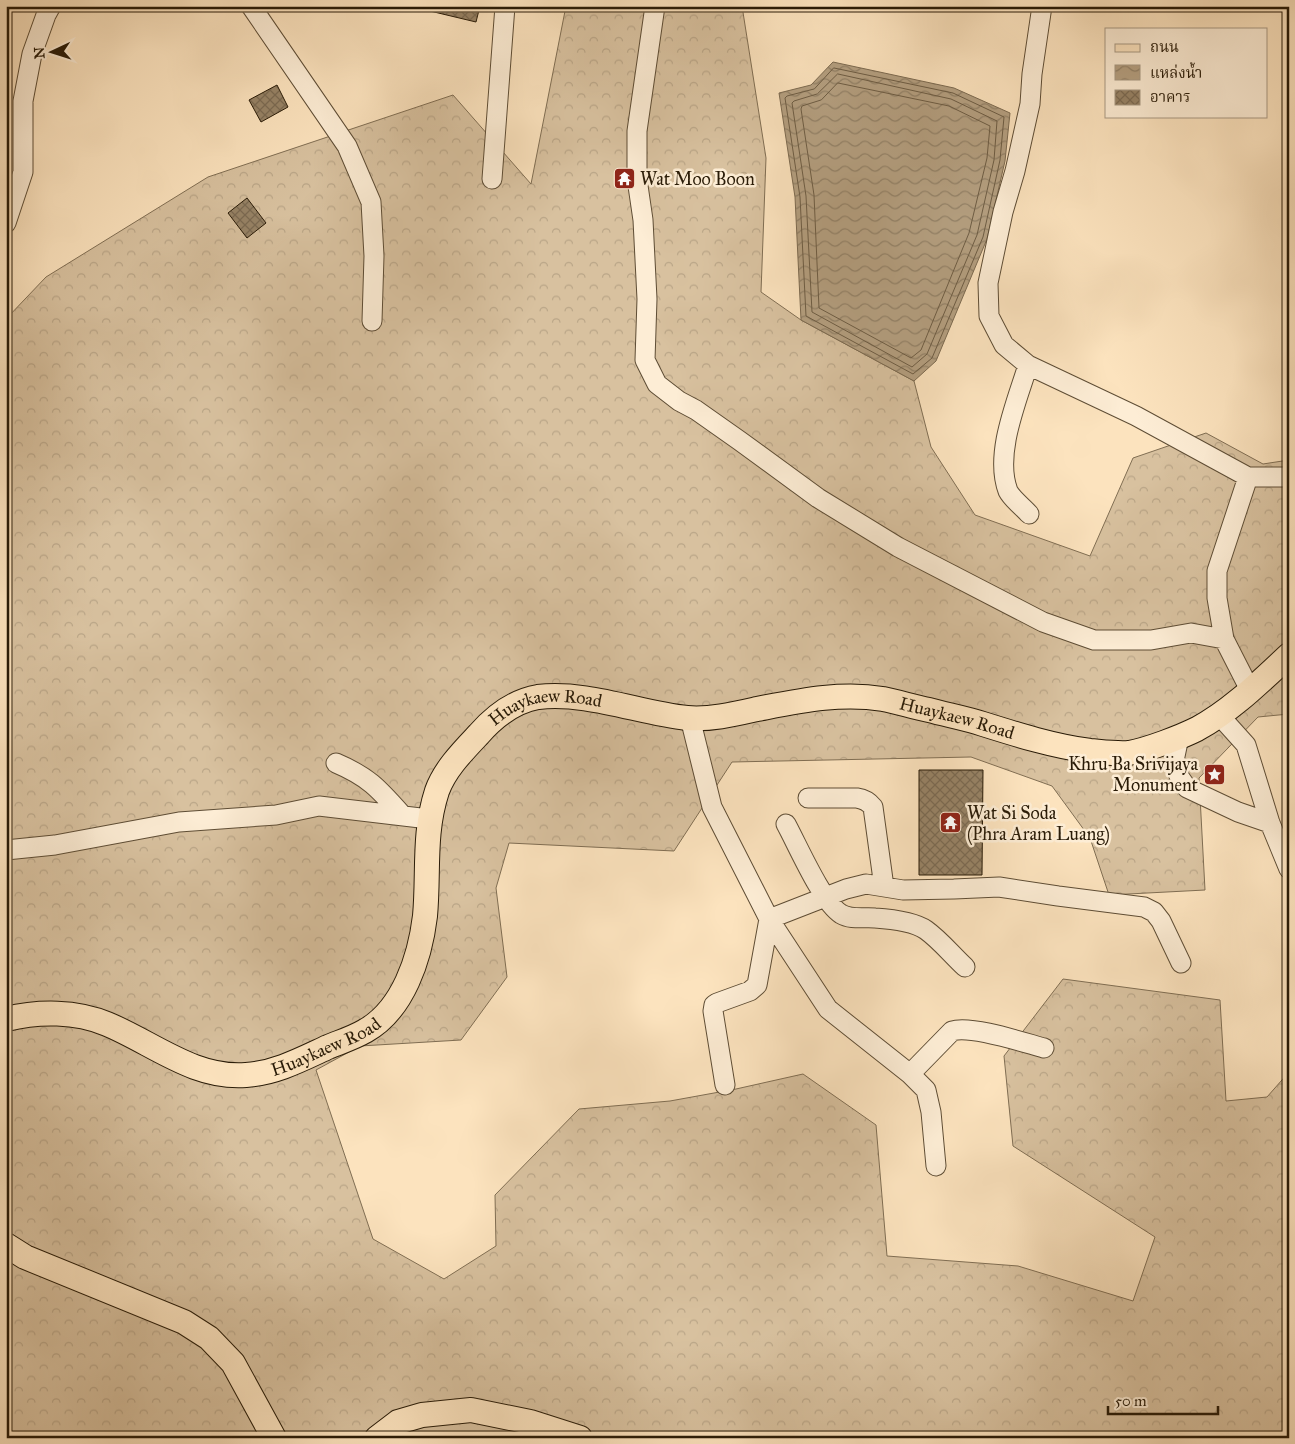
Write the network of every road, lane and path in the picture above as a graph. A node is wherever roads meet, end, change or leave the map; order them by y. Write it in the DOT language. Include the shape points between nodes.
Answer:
graph roads {
  1 [pos="51,6"];
  2 [pos="251,6"];
  3 [pos="505,6"];
  4 [pos="655,6"];
  5 [pos="1042,6"];
  6 [pos="492,179"];
  7 [pos="6,223"];
  8 [pos="372,321"];
  9 [pos="1028,365"];
  10 [pos="1248,477"];
  11 [pos="1289,477"];
  12 [pos="1029,514"];
  13 [pos="1224,639"];
  14 [pos="1289,655"];
  15 [pos="1250,690"];
  16 [pos="1219,715"];
  17 [pos="690,718"];
  18 [pos="1179,736"];
  19 [pos="336,764"];
  20 [pos="808,798"];
  21 [pos="403,816"];
  22 [pos="429,819"];
  23 [pos="786,824"];
  24 [pos="1278,828"];
  25 [pos="6,850"];
  26 [pos="1289,869"];
  27 [pos="884,887"];
  28 [pos="825,898"];
  29 [pos="769,919"];
  30 [pos="1181,963"];
  31 [pos="965,967"];
  32 [pos="6,1019"];
  33 [pos="1044,1048"];
  34 [pos="910,1074"];
  35 [pos="725,1085"];
  36 [pos="936,1166"];
  37 [pos="6,1244"];
  38 [pos="274,1438"];
  39 [pos="377,1438"];
  40 [pos="580,1438"];
  1 -- 7 [label="street" via="32,54 23,101 23,172"];
  2 -- 8 [label="street" via="347,146 371,202 374,256"];
  3 -- 6 [label="street"];
  4 -- 13 [label="street" via="637,131 647,299 645,360 657,384 818,498 898,547 1043,622 1094,640 1151,640 1191,633"];
  5 -- 9 [label="street" via="1030,104 988,283 989,316 1004,345"];
  9 -- 10 [label="street" via="1136,416"];
  9 -- 12 [label="street" via="1003,464 1009,492"];
  10 -- 11 [label="street"];
  10 -- 13 [label="street" via="1217,571 1217,598"];
  13 -- 15 [label="street"];
  14 -- 15 [label="main road, Huaykaew Road"];
  15 -- 16 [label="main road, Huaykaew Road"];
  16 -- 18 [label="main road, Huaykaew Road"];
  16 -- 24 [label="street" via="1246,745"];
  17 -- 18 [label="main road, Huaykaew Road" via="731,715 846,696 884,699 1078,749 1129,753"];
  17 -- 22 [label="main road, Huaykaew Road" via="576,698 537,697 512,706 490,721 456,759 439,786"];
  17 -- 29 [label="street" via="712,807"];
  18 -- 24 [label="street" via="1175,766 1187,788"];
  19 -- 21 [label="street" via="357,772 377,786"];
  20 -- 27 [label="street" via="857,798 871,804"];
  21 -- 22 [label="street"];
  21 -- 25 [label="street" via="319,806 276,815 179,822 55,845"];
  22 -- 32 [label="main road, Huaykaew Road" via="424,919 417,951 406,986 389,1012 367,1030 273,1071 244,1075 193,1068 97,1021 63,1013"];
  23 -- 28 [label="street"];
  24 -- 26 [label="street"];
  27 -- 28 [label="street" via="866,884"];
  27 -- 30 [label="street" via="903,890 998,887 1144,907 1161,921"];
  28 -- 29 [label="street"];
  28 -- 31 [label="street" via="846,916 900,922 926,930"];
  29 -- 34 [label="street" via="828,1009"];
  29 -- 35 [label="street" via="757,986 717,1002 713,1009"];
  33 -- 34 [label="street" via="958,1029 952,1031"];
  34 -- 36 [label="street" via="926,1090"];
  37 -- 38 [label="main road" via="25,1257 184,1322 209,1338 233,1363"];
  39 -- 40 [label="main road" via="398,1422 422,1415 471,1410 530,1422"];
}
